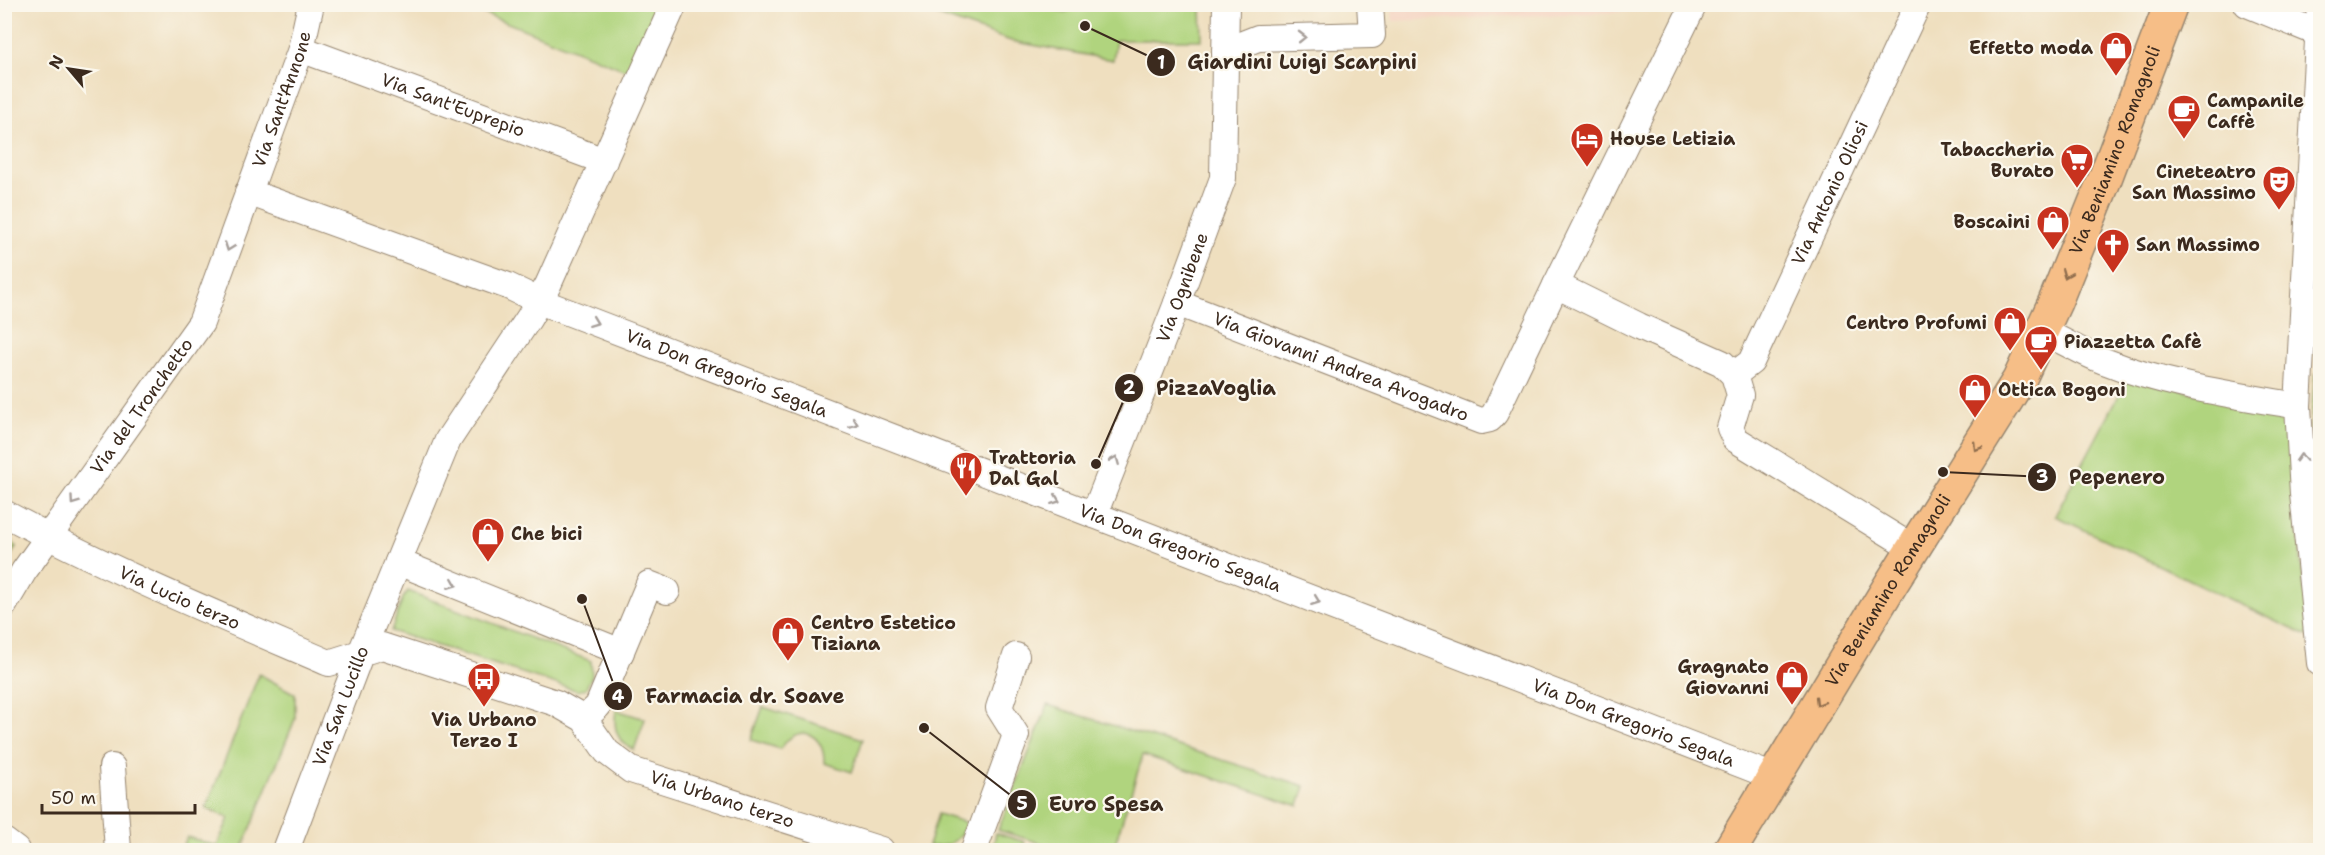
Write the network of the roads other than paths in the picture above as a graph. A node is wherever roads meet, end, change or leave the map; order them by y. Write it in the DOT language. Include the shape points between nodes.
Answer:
graph roads {
  1 [pos="311,4"];
  2 [pos="674,4"];
  3 [pos="1226,4"];
  4 [pos="1370,4"];
  5 [pos="1694,4"];
  6 [pos="1918,4"];
  7 [pos="2171,4"];
  8 [pos="2247,4"];
  9 [pos="2320,4"];
  10 [pos="2318,33"];
  11 [pos="301,49"];
  12 [pos="1225,51"];
  13 [pos="2316,137"];
  14 [pos="604,161"];
  15 [pos="248,192"];
  16 [pos="1556,285"];
  17 [pos="539,302"];
  18 [pos="1177,303"];
  19 [pos="2044,328"];
  20 [pos="1734,375"];
  21 [pos="2298,406"];
  22 [pos="4,513"];
  23 [pos="1094,515"];
  24 [pos="49,537"];
  25 [pos="1913,549"];
  26 [pos="398,562"];
  27 [pos="667,591"];
  28 [pos="4,605"];
  29 [pos="621,652"];
  30 [pos="360,654"];
  31 [pos="1016,656"];
  32 [pos="2320,663"];
  33 [pos="584,719"];
  34 [pos="112,768"];
  35 [pos="1774,777"];
  36 [pos="4,841"];
  37 [pos="16,850"];
  38 [pos="117,850"];
  39 [pos="285,850"];
  40 [pos="881,850"];
  41 [pos="974,850"];
  42 [pos="1730,850"];
  1 -- 11 [label="street, Via Sant'Annone"];
  2 -- 14 [label="street"];
  3 -- 12 [label="street, Via Ognibene"];
  12 -- 4 [label="street, one-way" via="1258,38 1372,35"];
  5 -- 16 [label="street"];
  6 -- 20 [label="street, Via Antonio Oliosi" via="1751,362"];
  7 -- 19 [label="main road, Via Beniamino Romagnoli, one-way"];
  8 -- 10 [label="street"];
  9 -- 10 [label="street"];
  10 -- 13 [label="street"];
  11 -- 14 [label="street, Via Sant'Euprepio"];
  11 -- 15 [label="street, Via Sant'Annone"];
  12 -- 18 [label="street, Via Ognibene" via="1223,178"];
  13 -- 21 [label="street"];
  14 -- 17 [label="street"];
  15 -- 17 [label="street, Via Don Gregorio Segala" via="508,286"];
  15 -- 24 [label="street, Via del Tronchetto, one-way" via="201,323"];
  16 -- 18 [label="street, Via Giovanni Andrea Avogadro" via="1495,413 1491,419 1481,421"];
  16 -- 20 [label="street" via="1722,363"];
  17 -- 23 [label="street, Via Don Gregorio Segala, one-way"];
  17 -- 26 [label="street, Via San Lucillo" via="448,440"];
  23 -- 18 [label="street, Via Ognibene, one-way"];
  19 -- 21 [label="street" via="2050,335 2103,361 2138,372"];
  19 -- 25 [label="main road, Via Beniamino Romagnoli, one-way" via="2019,380"];
  20 -- 25 [label="street" via="1740,395 1730,428 1736,439"];
  32 -- 21 [label="street, one-way"];
  22 -- 24 [label="street, Via Lucio terzo"];
  23 -- 35 [label="street, Via Don Gregorio Segala, one-way"];
  24 -- 28 [label="street, Via del Tronchetto"];
  24 -- 30 [label="street, Via Lucio terzo" via="329,663"];
  25 -- 35 [label="main road, Via Beniamino Romagnoli, one-way"];
  26 -- 29 [label="street, one-way"];
  26 -- 30 [label="street, Via San Lucillo"];
  27 -- 29 [label="street" via="649,584"];
  29 -- 33 [label="street" via="598,706"];
  30 -- 33 [label="street, Via Urbano terzo" via="382,646 556,703"];
  30 -- 39 [label="street, Via San Lucillo"];
  31 -- 41 [label="street" via="999,708 1016,735"];
  33 -- 40 [label="street, Via Urbano terzo" via="608,752 630,770"];
  34 -- 38 [label="street"];
  35 -- 42 [label="main road, Via Beniamino Romagnoli"];
  36 -- 37 [label="street"];
}
